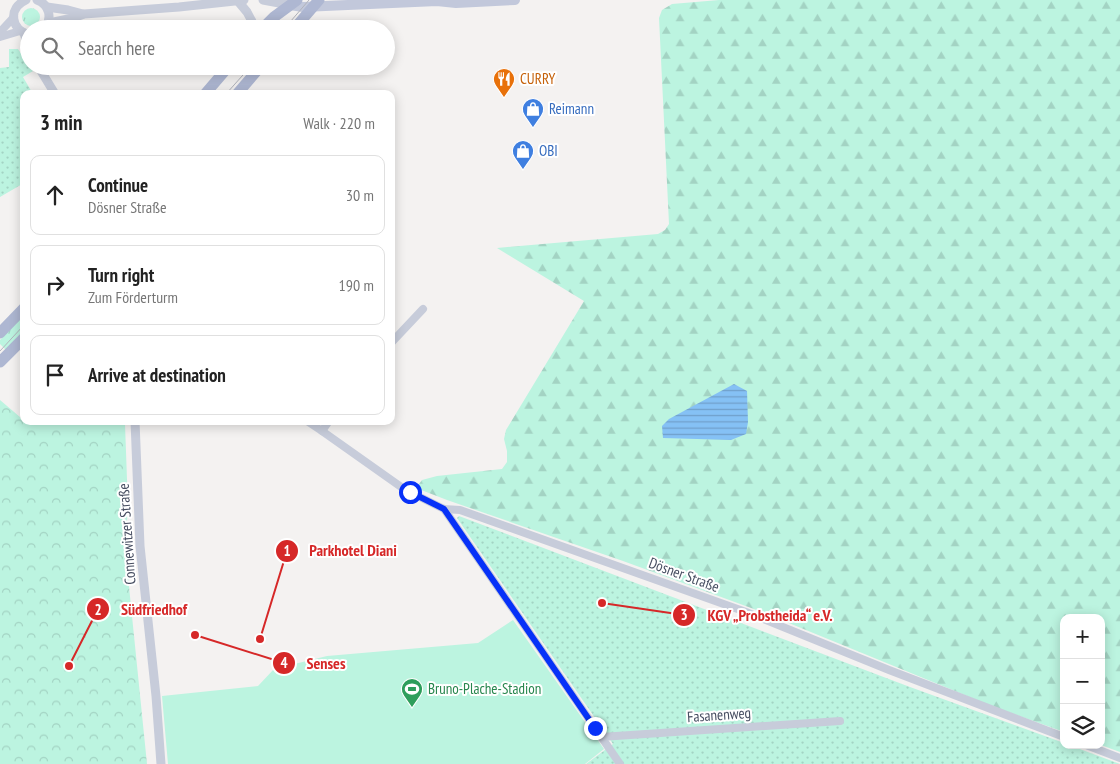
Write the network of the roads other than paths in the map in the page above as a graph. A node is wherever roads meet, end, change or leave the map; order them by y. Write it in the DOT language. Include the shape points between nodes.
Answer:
graph roads {
  1 [pos="24,0"];
  2 [pos="38,0"];
  3 [pos="233,0"];
  4 [pos="244,0"];
  5 [pos="263,0"];
  6 [pos="515,0"];
  7 [pos="367,2"];
  8 [pos="294,3"];
  9 [pos="316,3"];
  10 [pos="47,7"];
  11 [pos="84,14"];
  12 [pos="14,16"];
  13 [pos="48,20"];
  14 [pos="66,20"];
  15 [pos="251,20"];
  16 [pos="271,20"];
  17 [pos="302,20"];
  18 [pos="20,30"];
  19 [pos="0,32"];
  20 [pos="20,34"];
  21 [pos="0,37"];
  22 [pos="43,75"];
  23 [pos="221,75"];
  24 [pos="253,75"];
  25 [pos="53,90"];
  26 [pos="208,90"];
  27 [pos="240,90"];
  28 [pos="423,309"];
  29 [pos="20,312"];
  30 [pos="0,333"];
  31 [pos="395,339"];
  32 [pos="20,342"];
  33 [pos="0,362"];
  34 [pos="135,425"];
  35 [pos="314,425"];
  36 [pos="326,425"];
  37 [pos="322,430"];
  38 [pos="444,509"];
  39 [pos="840,721"];
  40 [pos="1060,735"];
  41 [pos="601,737"];
  42 [pos="1096,749"];
  43 [pos="1120,758"];
  44 [pos="161,764"];
  45 [pos="620,764"];
  1 -- 12 [label="street" via="16,7"];
  2 -- 10 [label="street"];
  3 -- 4 [label="street"];
  3 -- 11 [label="street"];
  3 -- 15 [label="street"];
  5 -- 8 [label="street"];
  6 -- 7 [label="main road" via="456,4 437,1"];
  7 -- 9 [label="main road"];
  8 -- 9 [label="main road" via="303,7"];
  8 -- 16 [label="main road"];
  9 -- 17 [label="main road"];
  10 -- 11 [label="street"];
  10 -- 13 [label="street"];
  11 -- 14 [label="street"];
  12 -- 18 [label="street"];
  12 -- 19 [label="street"];
  20 -- 21 [label="street"];
  22 -- 25 [label="street"];
  23 -- 26 [label="main road"];
  24 -- 27 [label="main road"];
  28 -- 31 [label="street"];
  29 -- 30 [label="main road"];
  32 -- 33 [label="main road"];
  34 -- 44 [label="street, Connewitzer Straße" via="140,546"];
  35 -- 37 [label="street, Dösner Straße"];
  36 -- 37 [label="street"];
  37 -- 38 [label="street, Dösner Straße" via="404,489"];
  38 -- 40 [label="street, Dösner Straße" via="460,510 746,612"];
  38 -- 41 [label="street"];
  39 -- 41 [label="street, Fasanenweg"];
  41 -- 45 [label="street"];
  42 -- 43 [label="street"];
}
